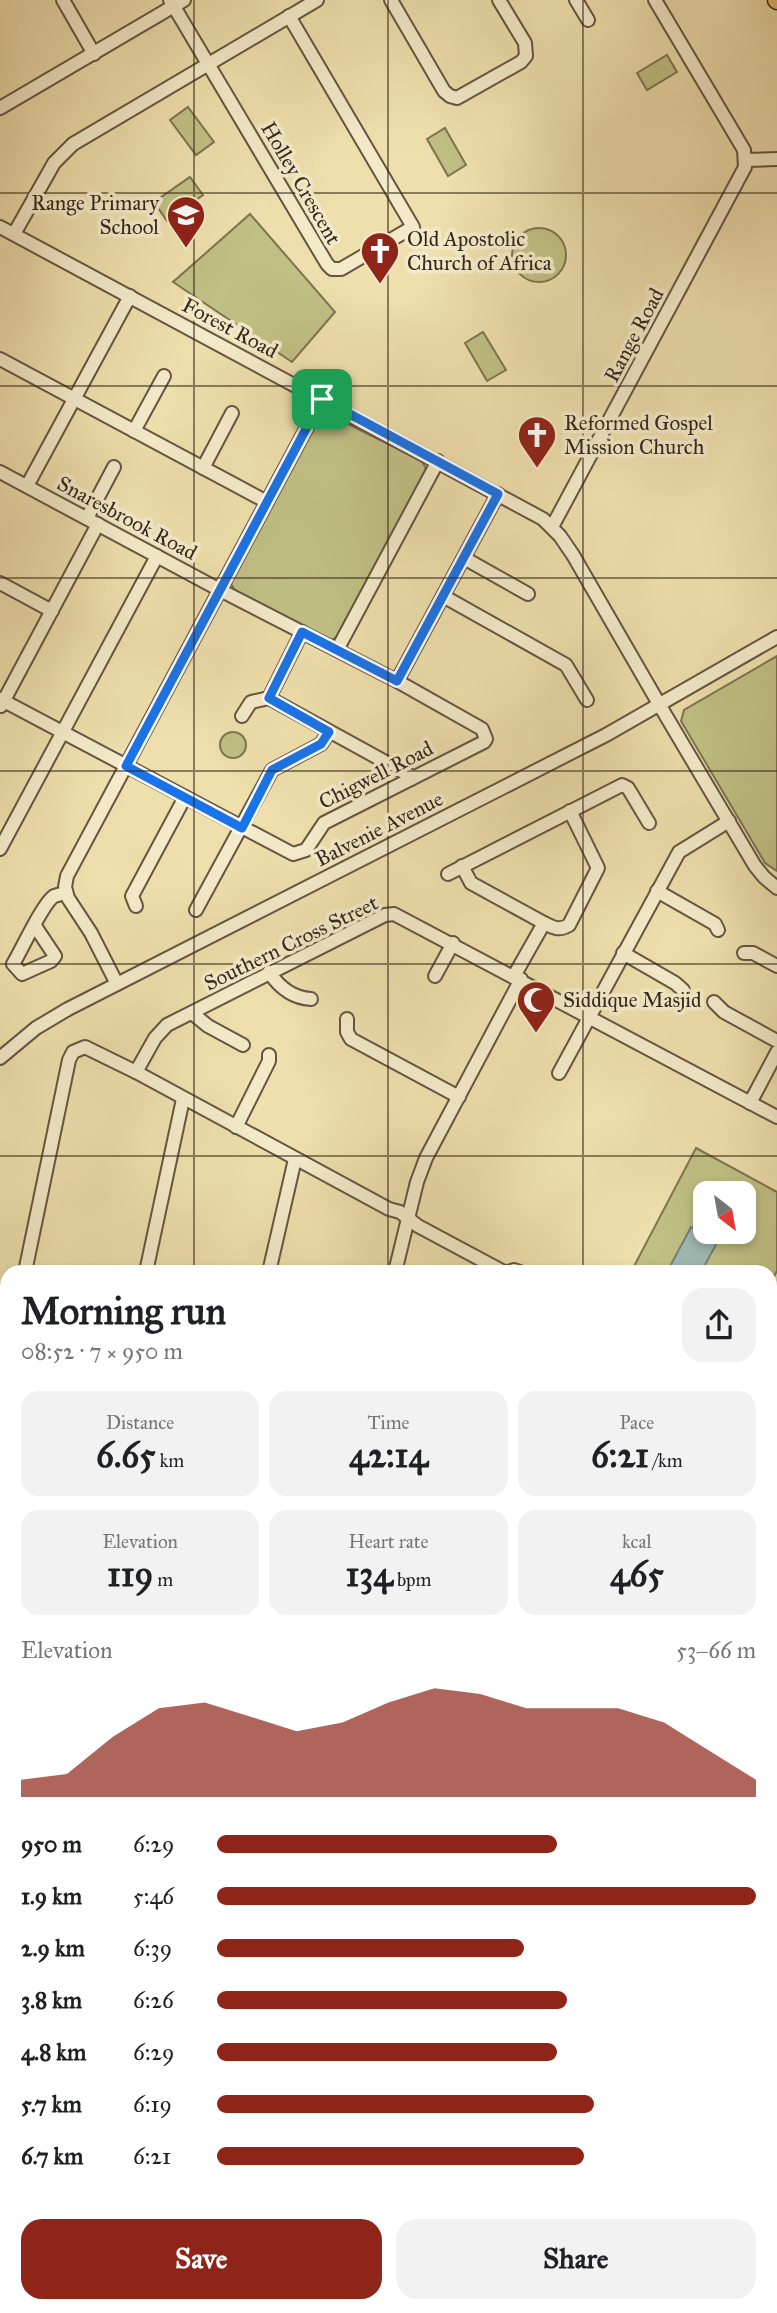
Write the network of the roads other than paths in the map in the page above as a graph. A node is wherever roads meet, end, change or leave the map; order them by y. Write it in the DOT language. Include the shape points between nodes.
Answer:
graph roads {
  1 [pos="63,0"];
  2 [pos="317,0"];
  3 [pos="391,0"];
  4 [pos="499,0"];
  5 [pos="576,0"];
  6 [pos="655,0"];
  7 [pos="176,2"];
  8 [pos="289,16"];
  9 [pos="588,20"];
  10 [pos="94,54"];
  11 [pos="209,64"];
  12 [pos="0,108"];
  13 [pos="777,159"];
  14 [pos="746,160"];
  15 [pos="0,226"];
  16 [pos="14,234"];
  17 [pos="130,296"];
  18 [pos="0,359"];
  19 [pos="164,376"];
  20 [pos="74,399"];
  21 [pos="322,399"];
  22 [pos="232,413"];
  23 [pos="134,431"];
  24 [pos="438,461"];
  25 [pos="114,467"];
  26 [pos="203,468"];
  27 [pos="0,472"];
  28 [pos="27,486"];
  29 [pos="498,494"];
  30 [pos="267,502"];
  31 [pos="93,521"];
  32 [pos="552,527"];
  33 [pos="157,556"];
  34 [pos="464,558"];
  35 [pos="0,583"];
  36 [pos="220,590"];
  37 [pos="528,594"];
  38 [pos="443,596"];
  39 [pos="52,611"];
  40 [pos="302,632"];
  41 [pos="777,636"];
  42 [pos="337,650"];
  43 [pos="397,681"];
  44 [pos="269,698"];
  45 [pos="587,700"];
  46 [pos="1,703"];
  47 [pos="660,705"];
  48 [pos="242,716"];
  49 [pos="62,732"];
  50 [pos="329,732"];
  51 [pos="484,742"];
  52 [pos="126,766"];
  53 [pos="411,779"];
  54 [pos="185,797"];
  55 [pos="570,811"];
  56 [pos="729,821"];
  57 [pos="649,823"];
  58 [pos="242,828"];
  59 [pos="0,849"];
  60 [pos="462,866"];
  61 [pos="448,874"];
  62 [pos="777,888"];
  63 [pos="657,891"];
  64 [pos="65,893"];
  65 [pos="136,906"];
  66 [pos="196,910"];
  67 [pos="544,923"];
  68 [pos="35,926"];
  69 [pos="718,930"];
  70 [pos="453,943"];
  71 [pos="623,953"];
  72 [pos="744,953"];
  73 [pos="777,966"];
  74 [pos="269,972"];
  75 [pos="435,976"];
  76 [pos="518,978"];
  77 [pos="117,984"];
  78 [pos="683,990"];
  79 [pos="311,999"];
  80 [pos="714,1002"];
  81 [pos="191,1013"];
  82 [pos="590,1016"];
  83 [pos="348,1019"];
  84 [pos="777,1041"];
  85 [pos="243,1045"];
  86 [pos="777,1052"];
  87 [pos="269,1055"];
  88 [pos="0,1058"];
  89 [pos="136,1072"];
  90 [pos="559,1073"];
  91 [pos="459,1097"];
  92 [pos="183,1099"];
  93 [pos="750,1103"];
  94 [pos="777,1117"];
  95 [pos="236,1127"];
  96 [pos="295,1159"];
  97 [pos="408,1218"];
  98 [pos="26,1265"];
  99 [pos="147,1265"];
  100 [pos="271,1265"];
  101 [pos="397,1265"];
  102 [pos="493,1265"];
  1 -- 10 [label="street"];
  2 -- 8 [label="street"];
  3 -- 4 [label="street" via="444,91 457,98 526,56 525,43"];
  5 -- 9 [label="street"];
  6 -- 14 [label="street"];
  7 -- 10 [label="street"];
  7 -- 11 [label="street, Holley Crescent"];
  8 -- 11 [label="street"];
  8 -- 11 [label="street, Holley Crescent" via="414,227 345,267 327,264"];
  10 -- 12 [label="street"];
  11 -- 16 [label="street" via="64,151"];
  13 -- 14 [label="street"];
  14 -- 32 [label="street, Range Road"];
  15 -- 16 [label="street, Forest Road"];
  16 -- 17 [label="street, Forest Road"];
  17 -- 20 [label="street"];
  17 -- 21 [label="street, Forest Road"];
  18 -- 20 [label="street"];
  19 -- 23 [label="street"];
  20 -- 23 [label="street"];
  20 -- 28 [label="street"];
  21 -- 24 [label="street, Forest Road"];
  21 -- 30 [label="street"];
  22 -- 26 [label="street"];
  23 -- 26 [label="street"];
  24 -- 29 [label="street, Forest Road"];
  24 -- 42 [label="street"];
  25 -- 31 [label="street"];
  26 -- 30 [label="street"];
  27 -- 28 [label="street, Snaresbrook Road"];
  28 -- 31 [label="street, Snaresbrook Road"];
  29 -- 32 [label="street, Forest Road"];
  29 -- 34 [label="street"];
  30 -- 36 [label="street"];
  31 -- 33 [label="street, Snaresbrook Road"];
  31 -- 39 [label="street"];
  32 -- 47 [label="street, Forest Road"];
  33 -- 36 [label="street, Snaresbrook Road"];
  33 -- 49 [label="street"];
  34 -- 37 [label="street"];
  34 -- 38 [label="street"];
  35 -- 39 [label="street"];
  36 -- 40 [label="street, Snaresbrook Road"];
  36 -- 52 [label="street"];
  38 -- 43 [label="street"];
  38 -- 45 [label="street" via="566,665"];
  39 -- 46 [label="street"];
  40 -- 42 [label="street, Snaresbrook Road"];
  40 -- 44 [label="street"];
  41 -- 47 [label="street, Balvenie Avenue"];
  42 -- 43 [label="street, Snaresbrook Road"];
  43 -- 51 [label="street, Snaresbrook Road" via="482,729"];
  44 -- 48 [label="street" via="251,702"];
  44 -- 50 [label="street"];
  46 -- 49 [label="street, Chigwell Road"];
  47 -- 56 [label="street, Forest Road"];
  47 -- 77 [label="street, Balvenie Avenue"];
  49 -- 52 [label="street, Chigwell Road"];
  49 -- 59 [label="street"];
  50 -- 53 [label="street"];
  50 -- 58 [label="street" via="321,744 272,770"];
  51 -- 53 [label="street, Chigwell Road"];
  52 -- 54 [label="street, Chigwell Road"];
  52 -- 64 [label="street" via="67,877"];
  53 -- 58 [label="street, Chigwell Road" via="324,823 300,853 290,854"];
  54 -- 58 [label="street, Chigwell Road"];
  54 -- 65 [label="street" via="132,896"];
  55 -- 57 [label="street" via="622,785"];
  55 -- 60 [label="street"];
  55 -- 67 [label="street" via="598,868 569,925 555,929"];
  56 -- 62 [label="street, Forest Road" via="759,871"];
  56 -- 63 [label="street" via="679,852"];
  58 -- 66 [label="street"];
  60 -- 61 [label="street"];
  60 -- 67 [label="street" via="471,883"];
  63 -- 69 [label="street"];
  63 -- 71 [label="street"];
  64 -- 68 [label="street" via="54,896"];
  64 -- 77 [label="street"];
  67 -- 76 [label="street"];
  70 -- 74 [label="street, Southern Cross Street" via="403,917 385,915"];
  70 -- 75 [label="street"];
  70 -- 76 [label="street, Southern Cross Street"];
  71 -- 78 [label="street"];
  71 -- 82 [label="street"];
  72 -- 73 [label="street"];
  74 -- 79 [label="street" via="277,984 300,998"];
  74 -- 81 [label="street, Southern Cross Street"];
  76 -- 82 [label="street, Southern Cross Street"];
  76 -- 91 [label="street"];
  77 -- 88 [label="street, Balvenie Avenue" via="44,1023"];
  80 -- 84 [label="street"];
  81 -- 85 [label="street"];
  81 -- 89 [label="street, Southern Cross Street" via="161,1031"];
  82 -- 90 [label="street"];
  82 -- 93 [label="street, Southern Cross Street"];
  83 -- 91 [label="street" via="351,1039"];
  86 -- 93 [label="street"];
  87 -- 95 [label="street"];
  89 -- 92 [label="street"];
  89 -- 98 [label="street" via="89,1048 73,1052"];
  91 -- 97 [label="street" via="421,1170"];
  92 -- 95 [label="street"];
  92 -- 99 [label="street"];
  93 -- 94 [label="street, Southern Cross Street"];
  95 -- 96 [label="street"];
  96 -- 97 [label="street"];
  96 -- 100 [label="street"];
  97 -- 101 [label="street"];
  97 -- 102 [label="street"];
}
